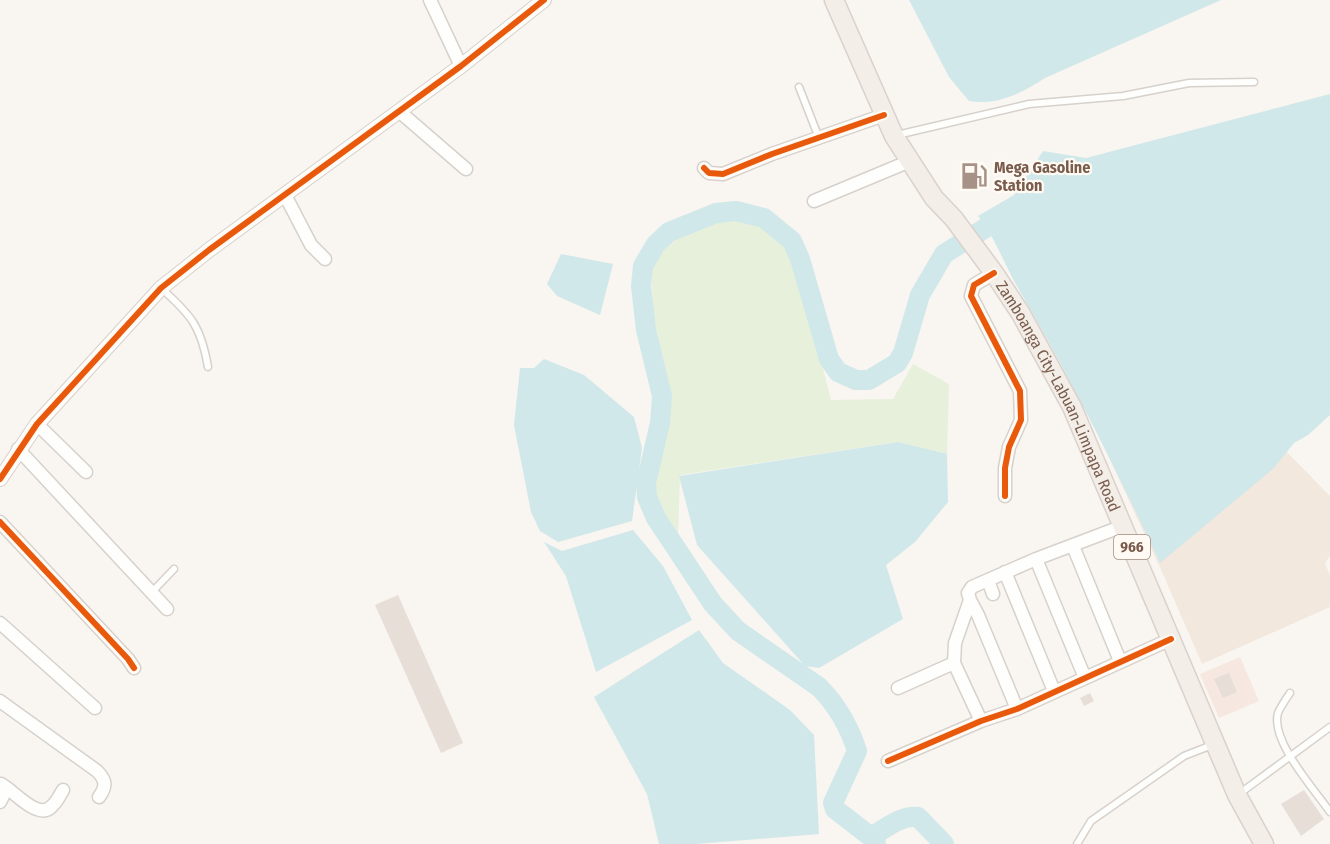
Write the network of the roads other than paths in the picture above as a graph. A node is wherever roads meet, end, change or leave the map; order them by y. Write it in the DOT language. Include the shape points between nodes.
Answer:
graph roads {
  1 [pos="430,0"];
  2 [pos="544,0"];
  3 [pos="834,0"];
  4 [pos="461,66"];
  5 [pos="1254,82"];
  6 [pos="799,87"];
  7 [pos="400,112"];
  8 [pos="884,115"];
  9 [pos="894,136"];
  10 [pos="819,139"];
  11 [pos="910,161"];
  12 [pos="704,168"];
  13 [pos="466,169"];
  14 [pos="285,195"];
  15 [pos="814,201"];
  16 [pos="326,259"];
  17 [pos="988,266"];
  18 [pos="161,288"];
  19 [pos="208,367"];
  20 [pos="37,424"];
  21 [pos="18,449"];
  22 [pos="86,472"];
  23 [pos="0,479"];
  24 [pos="1005,496"];
  25 [pos="0,522"];
  26 [pos="1123,526"];
  27 [pos="1073,546"];
  28 [pos="1036,559"];
  29 [pos="174,569"];
  30 [pos="1005,572"];
  31 [pos="988,580"];
  32 [pos="152,592"];
  33 [pos="993,594"];
  34 [pos="970,600"];
  35 [pos="167,609"];
  36 [pos="0,623"];
  37 [pos="1171,639"];
  38 [pos="1120,662"];
  39 [pos="954,663"];
  40 [pos="134,668"];
  41 [pos="1085,678"];
  42 [pos="898,688"];
  43 [pos="1054,691"];
  44 [pos="1290,693"];
  45 [pos="0,701"];
  46 [pos="95,708"];
  47 [pos="1017,709"];
  48 [pos="981,721"];
  49 [pos="1330,727"];
  50 [pos="1215,743"];
  51 [pos="1290,756"];
  52 [pos="888,761"];
  53 [pos="4,786"];
  54 [pos="63,790"];
  55 [pos="1236,795"];
  56 [pos="99,797"];
  57 [pos="0,802"];
  58 [pos="1330,812"];
  59 [pos="1077,844"];
  60 [pos="1264,844"];
  1 -- 4 [label="street"];
  2 -- 4 [label="street"];
  3 -- 8 [label="main road, Zamboanga City-Labuan-Limpapa Road / 966"];
  4 -- 7 [label="street"];
  5 -- 9 [label="lane" via="1189,83 1123,96 1029,104"];
  6 -- 10 [label="lane"];
  7 -- 13 [label="street"];
  7 -- 14 [label="street"];
  8 -- 9 [label="main road, Zamboanga City-Labuan-Limpapa Road / 966"];
  8 -- 10 [label="street"];
  9 -- 11 [label="main road, Zamboanga City-Labuan-Limpapa Road / 966"];
  10 -- 12 [label="street" via="723,174 709,173"];
  11 -- 15 [label="street"];
  11 -- 17 [label="main road, Zamboanga City-Labuan-Limpapa Road / 966"];
  14 -- 16 [label="street" via="311,245"];
  14 -- 18 [label="street"];
  17 -- 24 [label="street" via="971,296 1020,391 1021,420 1009,447"];
  17 -- 26 [label="main road, Zamboanga City-Labuan-Limpapa Road / 966" via="1026,323 1072,408"];
  18 -- 19 [label="lane" via="198,328"];
  18 -- 20 [label="street"];
  20 -- 21 [label="street"];
  20 -- 22 [label="street"];
  21 -- 23 [label="street"];
  21 -- 32 [label="street"];
  25 -- 40 [label="street"];
  26 -- 27 [label="street"];
  26 -- 37 [label="main road, Zamboanga City-Labuan-Limpapa Road / 966"];
  27 -- 28 [label="street"];
  27 -- 38 [label="street"];
  28 -- 30 [label="street"];
  28 -- 41 [label="street"];
  29 -- 32 [label="lane"];
  30 -- 31 [label="street"];
  30 -- 43 [label="street"];
  31 -- 33 [label="street"];
  31 -- 34 [label="street" via="972,587 968,593"];
  32 -- 35 [label="street"];
  34 -- 39 [label="street" via="955,643"];
  34 -- 47 [label="street"];
  36 -- 46 [label="street"];
  37 -- 38 [label="street"];
  37 -- 50 [label="main road, Zamboanga City-Labuan-Limpapa Road / 966"];
  38 -- 41 [label="street"];
  39 -- 42 [label="street"];
  39 -- 48 [label="street"];
  41 -- 43 [label="street"];
  43 -- 47 [label="street"];
  44 -- 51 [label="lane" via="1278,715 1279,732"];
  45 -- 56 [label="street" via="101,775 105,786"];
  47 -- 48 [label="street"];
  48 -- 52 [label="street"];
  49 -- 51 [label="lane"];
  50 -- 55 [label="main road, Zamboanga City-Labuan-Limpapa Road / 966"];
  50 -- 59 [label="lane" via="1184,756 1091,821"];
  51 -- 55 [label="lane"];
  51 -- 58 [label="lane"];
  53 -- 54 [label="street" via="45,811"];
  53 -- 57 [label="street"];
  55 -- 60 [label="main road, Zamboanga City-Labuan-Limpapa Road / 966"];
}
